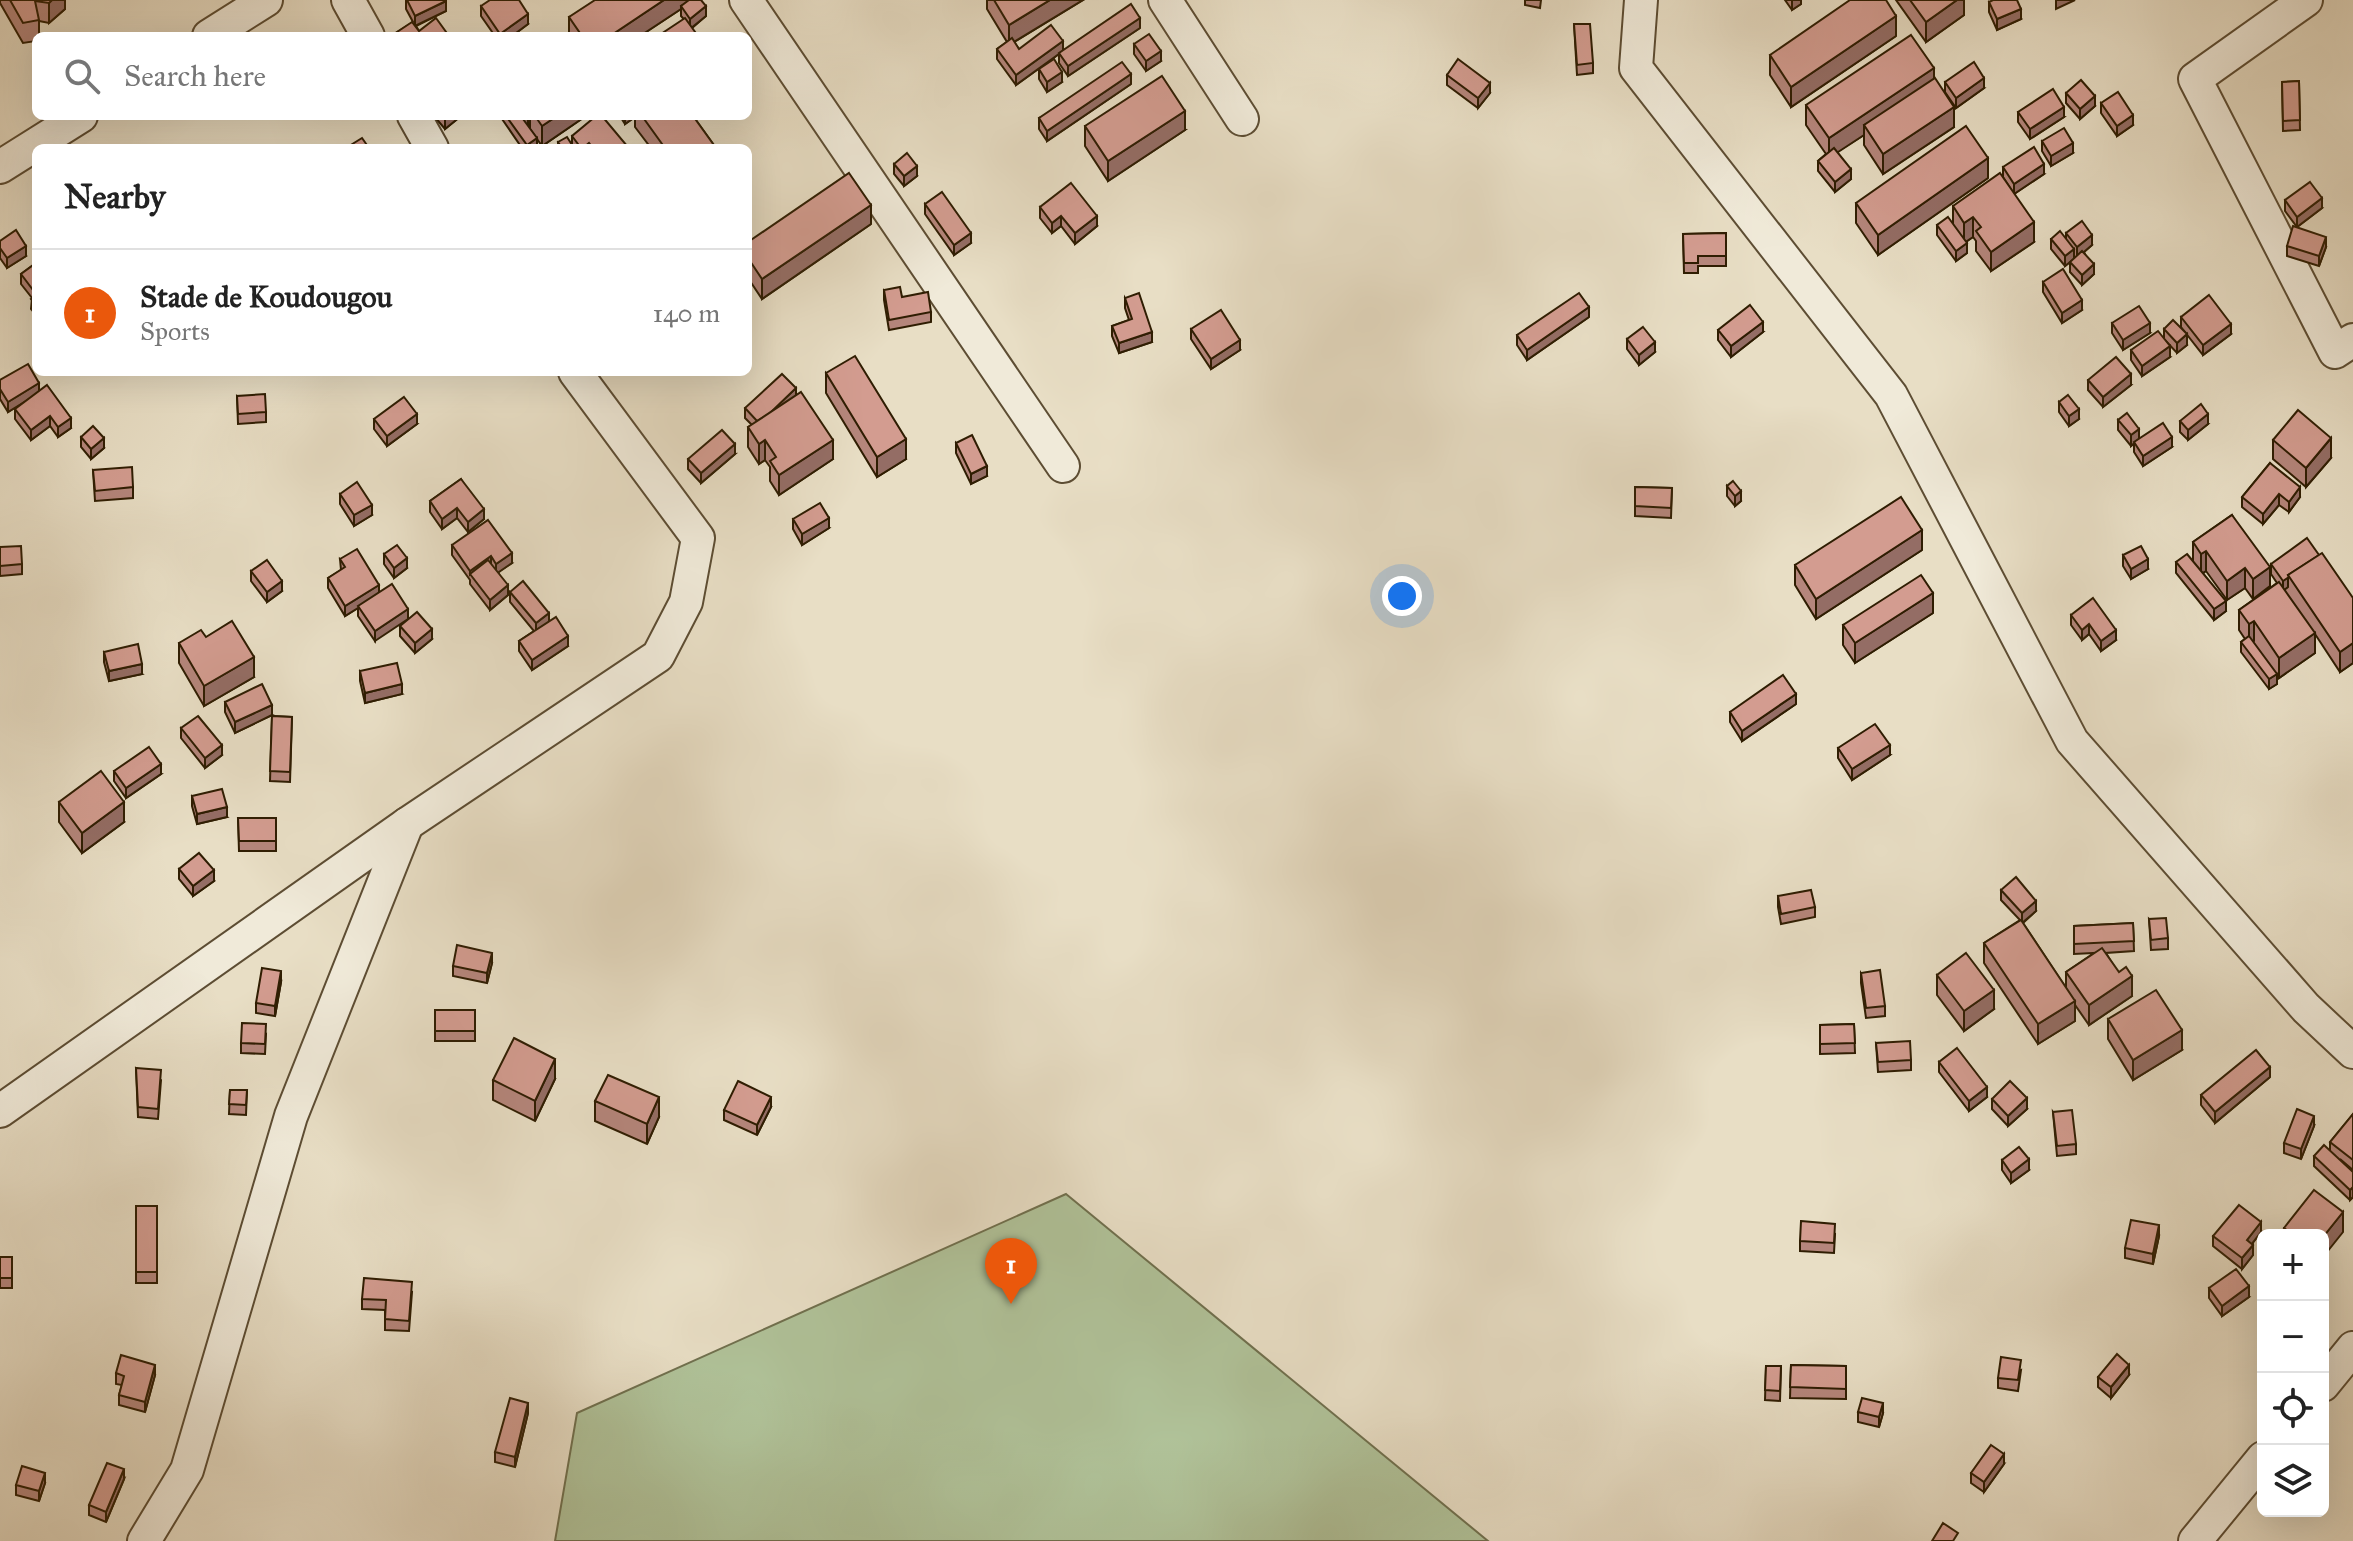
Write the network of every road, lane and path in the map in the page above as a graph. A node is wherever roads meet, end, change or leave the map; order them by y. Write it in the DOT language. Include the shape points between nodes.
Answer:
graph roads {
  1 [pos="266,0"];
  2 [pos="348,0"];
  3 [pos="746,0"];
  4 [pos="1165,0"];
  5 [pos="1641,0"];
  6 [pos="2306,0"];
  7 [pos="215,32"];
  8 [pos="366,32"];
  9 [pos="1242,119"];
  10 [pos="75,120"];
  11 [pos="416,120"];
  12 [pos="37,144"];
  13 [pos="430,144"];
  14 [pos="32,147"];
  15 [pos="0,167"];
  16 [pos="2353,340"];
  17 [pos="578,376"];
  18 [pos="1063,466"];
  19 [pos="407,824"];
  20 [pos="2353,1052"];
  21 [pos="0,1111"];
  22 [pos="2353,1348"];
  23 [pos="2329,1378"];
  24 [pos="2257,1465"];
  25 [pos="144,1541"];
  26 [pos="2195,1541"];
  1 -- 7 [label="street"];
  2 -- 8 [label="street"];
  3 -- 18 [label="street"];
  4 -- 9 [label="street"];
  5 -- 20 [label="street" via="1636,68 1891,395 2072,741 2306,1008"];
  6 -- 16 [label="street" via="2195,79 2335,352"];
  10 -- 12 [label="street"];
  11 -- 13 [label="street"];
  14 -- 15 [label="street"];
  17 -- 19 [label="street" via="698,538 686,602 658,656"];
  19 -- 21 [label="street"];
  19 -- 25 [label="street" via="291,1116 187,1470"];
  22 -- 23 [label="street"];
  24 -- 26 [label="street"];
}
